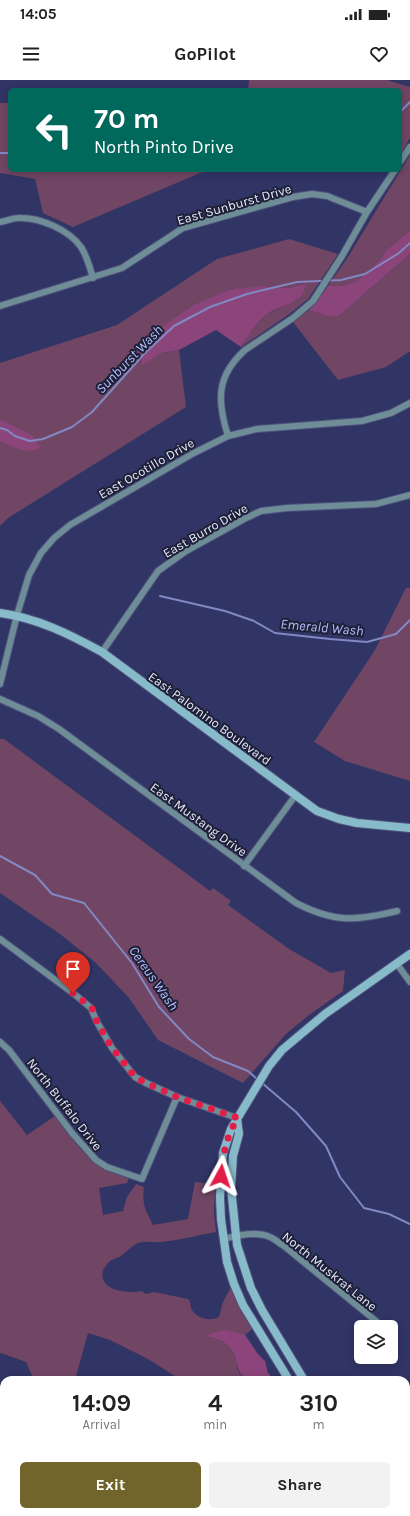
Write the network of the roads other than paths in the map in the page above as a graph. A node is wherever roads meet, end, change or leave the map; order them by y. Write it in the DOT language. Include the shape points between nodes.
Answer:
graph roads {
  1 [pos="410,147"];
  2 [pos="402,159"];
  3 [pos="394,172"];
  4 [pos="367,212"];
  5 [pos="0,222"];
  6 [pos="93,278"];
  7 [pos="0,306"];
  8 [pos="410,404"];
  9 [pos="228,436"];
  10 [pos="410,495"];
  11 [pos="0,613"];
  12 [pos="17,615"];
  13 [pos="102,652"];
  14 [pos="0,684"];
  15 [pos="0,699"];
  16 [pos="295,796"];
  17 [pos="410,828"];
  18 [pos="244,866"];
  19 [pos="397,911"];
  20 [pos="0,939"];
  21 [pos="410,954"];
  22 [pos="396,964"];
  23 [pos="410,982"];
  24 [pos="0,1042"];
  25 [pos="177,1097"];
  26 [pos="238,1118"];
  27 [pos="236,1236"];
  28 [pos="224,1239"];
  29 [pos="375,1320"];
  30 [pos="287,1376"];
  31 [pos="302,1376"];
  1 -- 2 [label="street"];
  3 -- 4 [label="street"];
  4 -- 6 [label="street, East Sunburst Drive" via="327,196 312,194 293,197 183,228 129,265"];
  4 -- 9 [label="street" via="313,301 293,318 245,350 229,369 223,380 221,406"];
  5 -- 6 [label="street" via="20,217 46,222 64,231 80,246"];
  6 -- 7 [label="street, East Sunburst Drive"];
  8 -- 9 [label="street, East Ocotillo Drive" via="391,413 362,421 258,429"];
  9 -- 12 [label="street, East Ocotillo Drive" via="70,525 54,538 41,553 29,575"];
  10 -- 13 [label="street, East Burro Drive" via="376,504 261,511 244,519 186,551 158,571"];
  11 -- 12 [label="main road, East Palomino Boulevard"];
  12 -- 13 [label="main road, East Palomino Boulevard" via="74,636"];
  12 -- 14 [label="street, East Ocotillo Drive"];
  13 -- 16 [label="main road, East Palomino Boulevard"];
  15 -- 18 [label="street, East Mustang Drive" via="38,716 59,729"];
  16 -- 17 [label="main road, East Palomino Boulevard" via="317,811 339,820"];
  16 -- 18 [label="street"];
  18 -- 19 [label="street, East Mustang Drive" via="296,904 326,916 358,919"];
  20 -- 25 [label="street" via="92,1008 112,1048 135,1077"];
  21 -- 22 [label="main road"];
  22 -- 23 [label="street"];
  22 -- 26 [label="main road" via="325,1014 282,1050 269,1066"];
  24 -- 25 [label="street, North Buffalo Drive" via="96,1160 107,1167 142,1179"];
  25 -- 26 [label="street"];
  26 -- 27 [label="main road" via="239,1134 233,1156 231,1188"];
  26 -- 28 [label="main road" via="231,1129 223,1153 220,1197"];
  27 -- 28 [label="street, North Muskrat Lane"];
  27 -- 29 [label="street, North Muskrat Lane" via="257,1234 270,1237"];
  27 -- 31 [label="main road" via="251,1288"];
  28 -- 30 [label="main road" via="227,1262 243,1305"];
}
